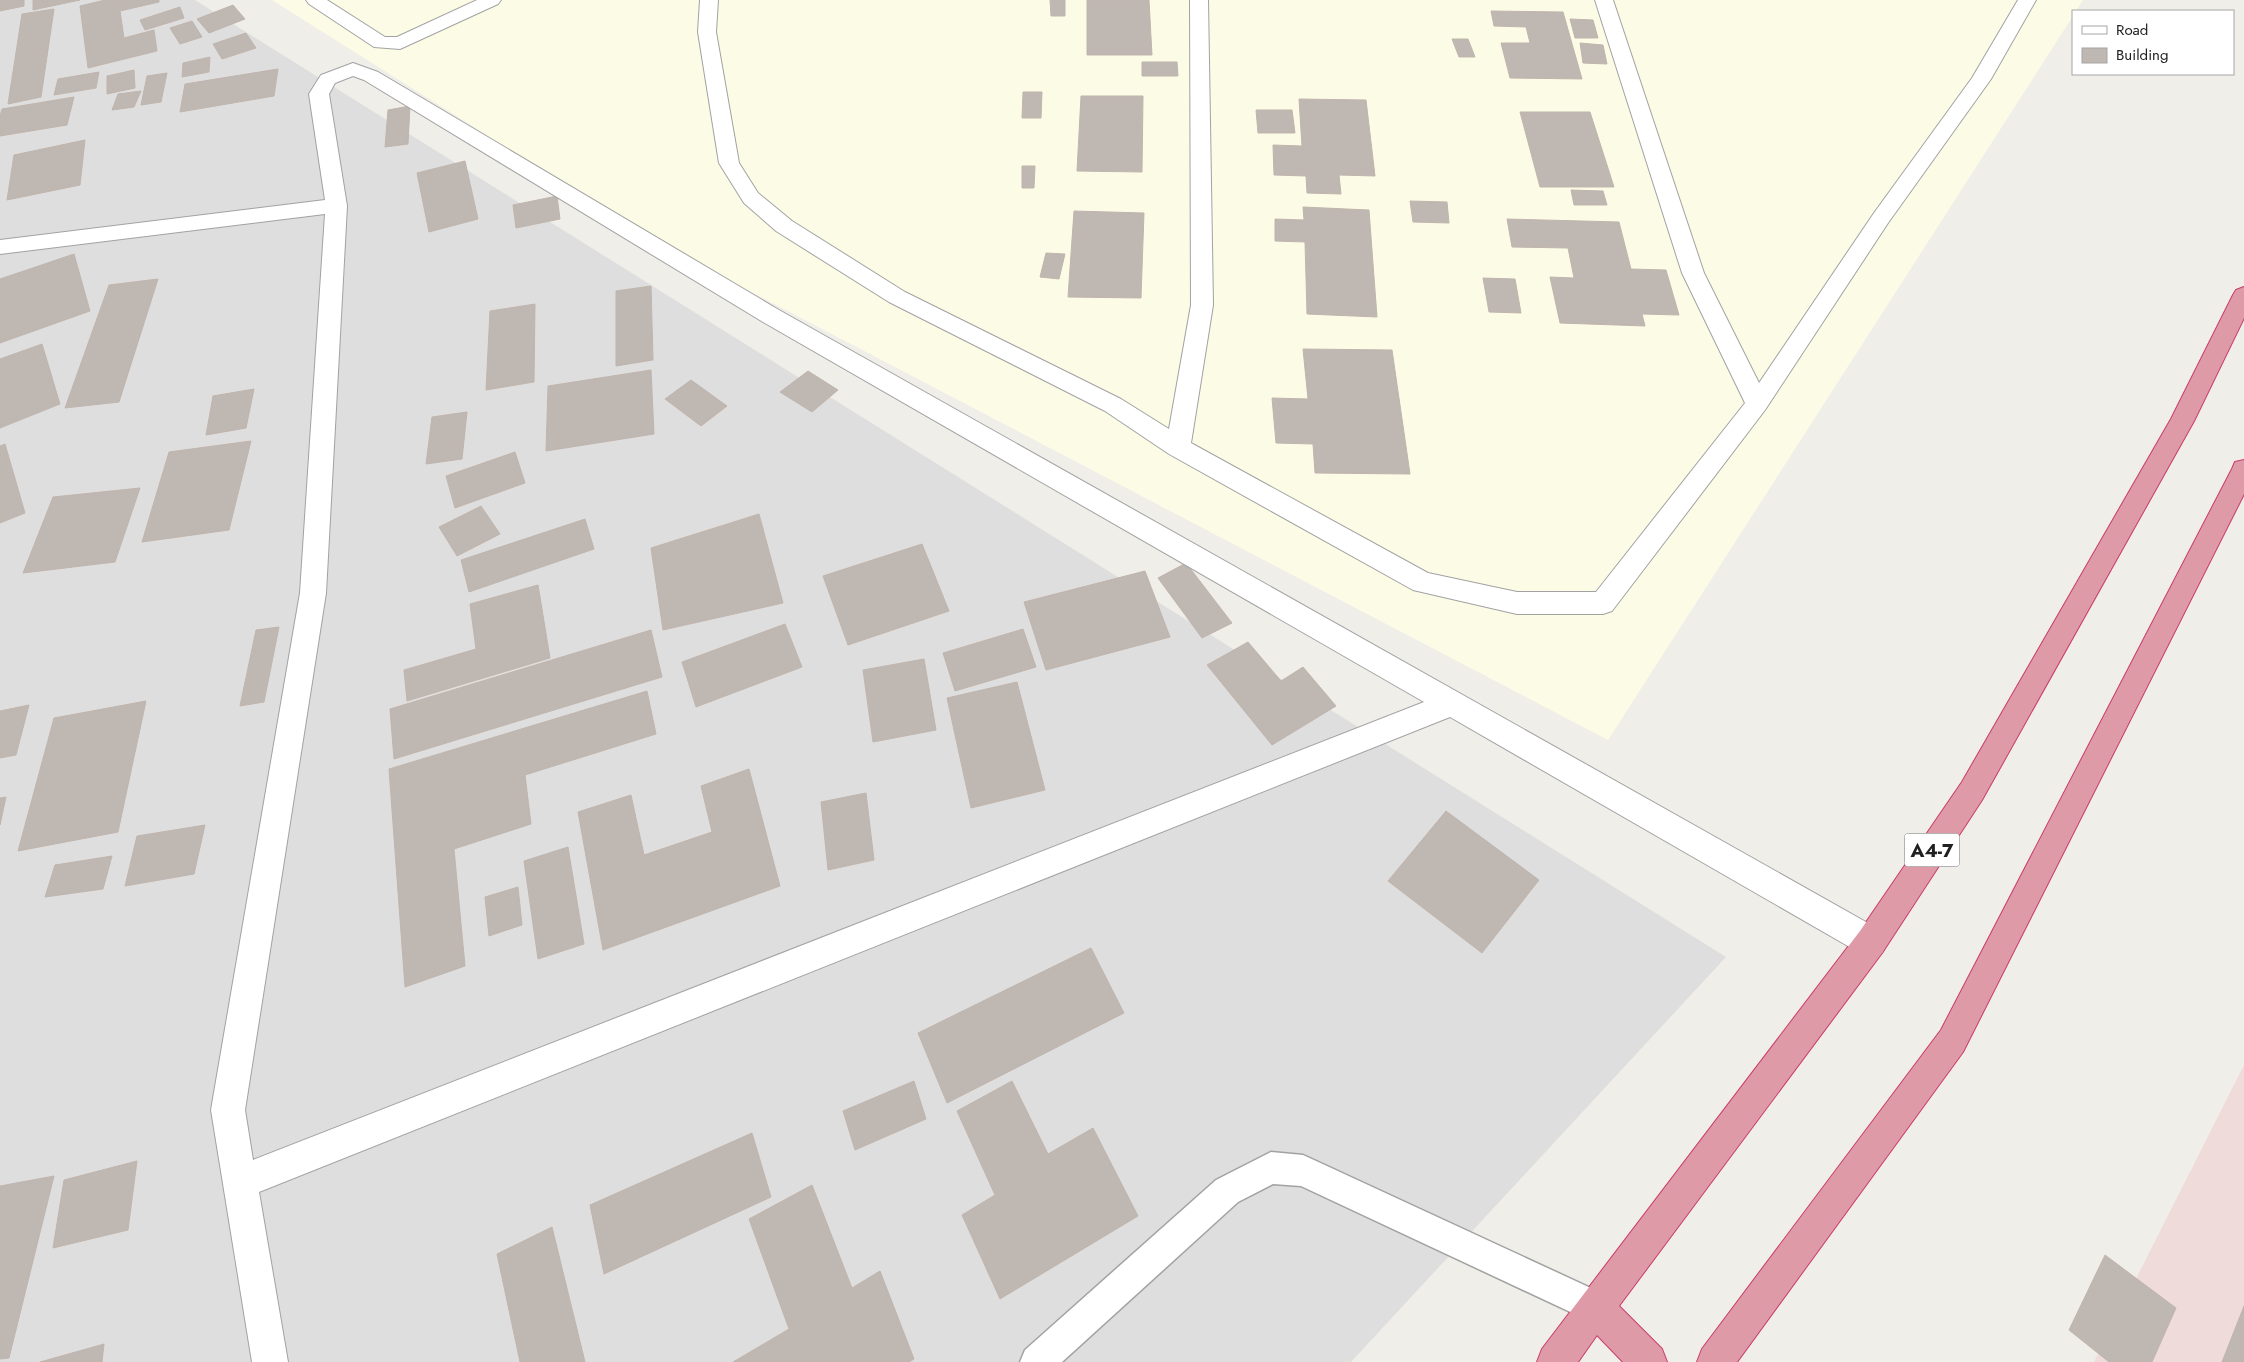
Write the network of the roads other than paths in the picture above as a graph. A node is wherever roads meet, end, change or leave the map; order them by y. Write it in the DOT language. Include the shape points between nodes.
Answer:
graph roads {
  1 [pos="314,0"];
  2 [pos="492,0"];
  3 [pos="709,0"];
  4 [pos="1199,0"];
  5 [pos="1604,0"];
  6 [pos="2027,0"];
  7 [pos="336,206"];
  8 [pos="0,247"];
  9 [pos="2244,295"];
  10 [pos="1757,404"];
  11 [pos="1178,447"];
  12 [pos="2244,469"];
  13 [pos="1450,704"];
  14 [pos="1870,942"];
  15 [pos="239,1183"];
  16 [pos="1596,1308"];
  17 [pos="270,1362"];
  18 [pos="1037,1362"];
  19 [pos="1555,1362"];
  20 [pos="1649,1362"];
  21 [pos="1715,1362"];
  1 -- 2 [label="street" via="381,42 400,42"];
  3 -- 11 [label="street" via="707,32 730,163 751,198 784,226 897,297 1113,405"];
  4 -- 11 [label="street" via="1202,304"];
  5 -- 10 [label="street" via="1693,272"];
  6 -- 10 [label="street" via="1981,79 1881,218"];
  7 -- 8 [label="street"];
  7 -- 13 [label="street" via="318,94 328,79 353,69 379,81 780,321"];
  7 -- 15 [label="street" via="313,593 228,1110"];
  9 -- 14 [label="highway, A4-7" via="2182,421 1977,782"];
  10 -- 11 [label="street" via="1603,603 1517,603 1422,582"];
  12 -- 21 [label="highway" via="1952,1041"];
  13 -- 14 [label="street"];
  13 -- 15 [label="street"];
  14 -- 16 [label="highway, A4-7"];
  15 -- 17 [label="street"];
  16 -- 18 [label="lane" via="1303,1171 1271,1168 1227,1190"];
  16 -- 19 [label="highway, A4-7"];
  16 -- 20 [label="highway"];
}
